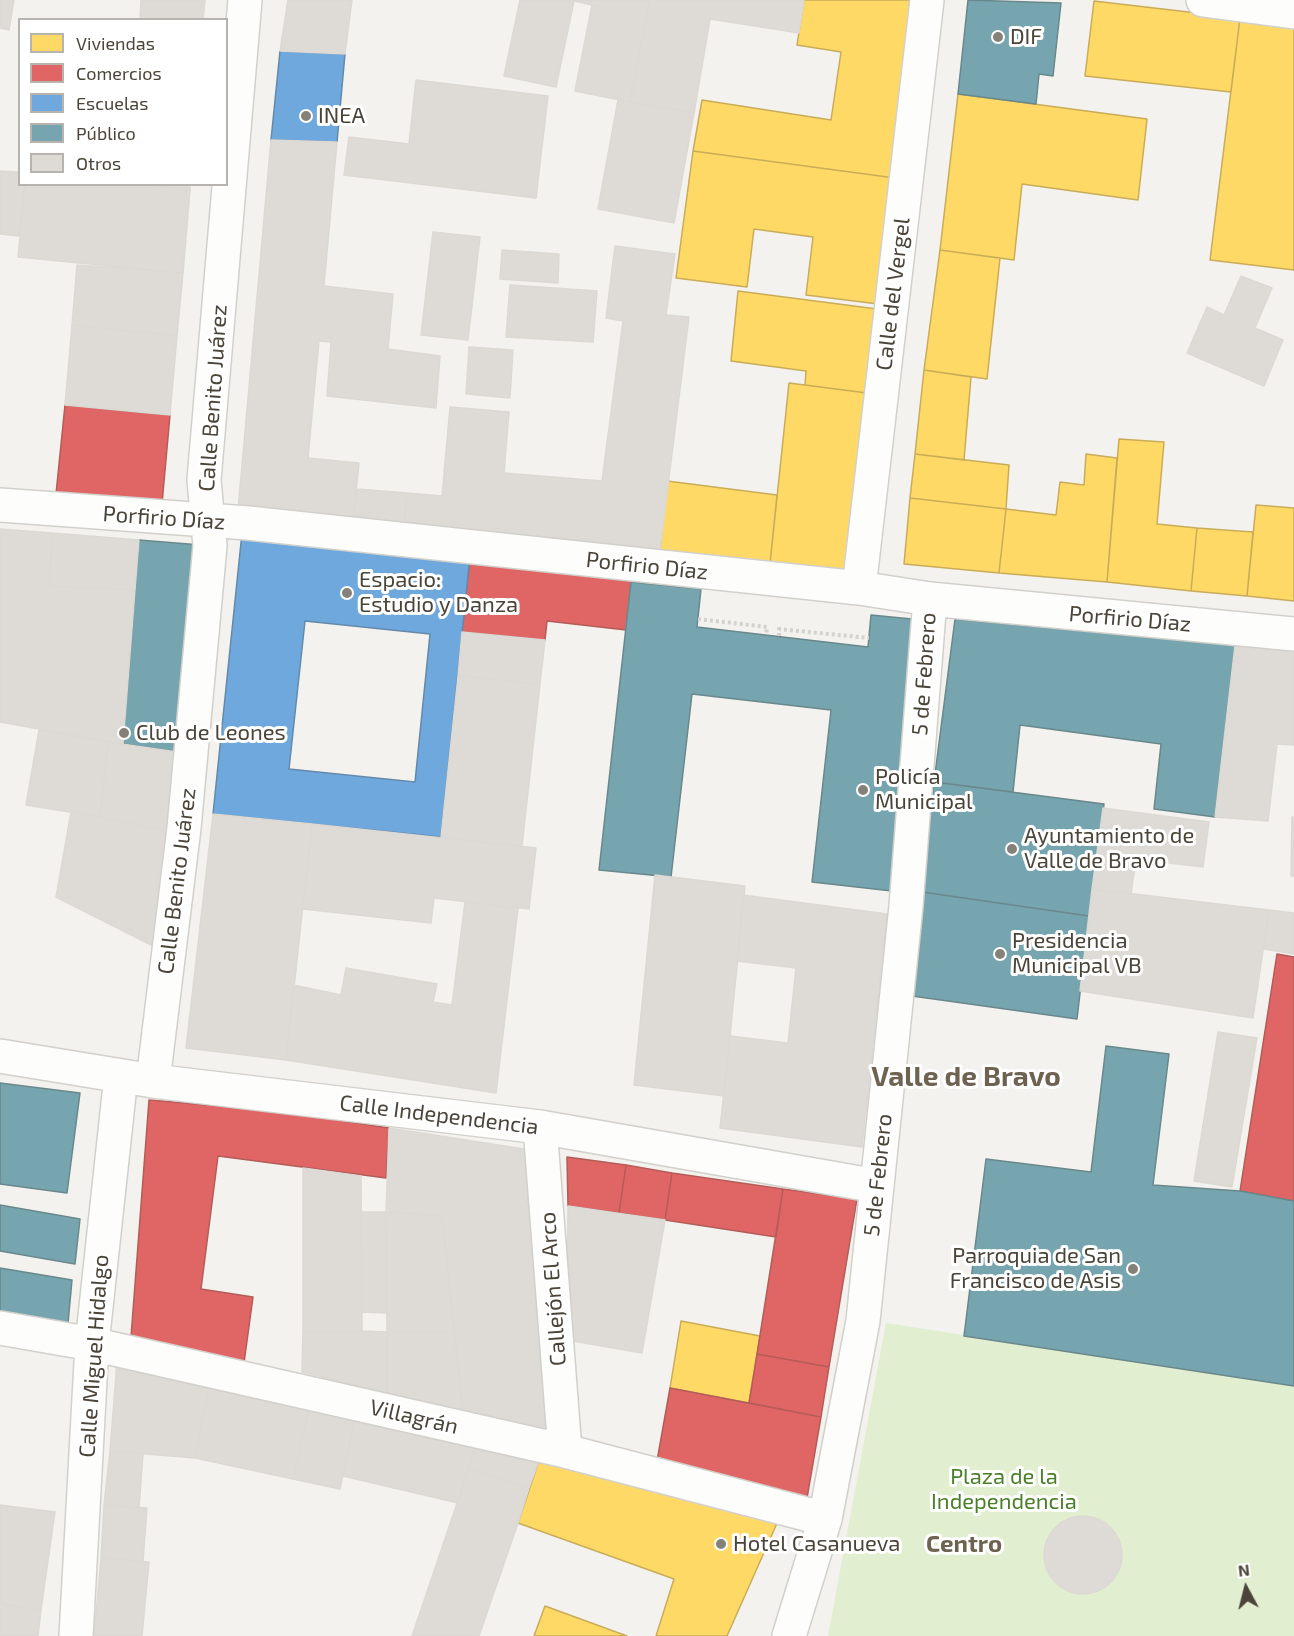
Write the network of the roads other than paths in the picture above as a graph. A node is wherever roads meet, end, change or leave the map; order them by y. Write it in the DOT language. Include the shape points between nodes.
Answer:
graph roads {
  1 [pos="245,0"];
  2 [pos="927,0"];
  3 [pos="1203,0"];
  4 [pos="1294,12"];
  5 [pos="0,505"];
  6 [pos="207,522"];
  7 [pos="859,588"];
  8 [pos="930,599"];
  9 [pos="1294,634"];
  10 [pos="0,1056"];
  11 [pos="121,1076"];
  12 [pos="153,1081"];
  13 [pos="540,1127"];
  14 [pos="877,1186"];
  15 [pos="0,1328"];
  16 [pos="92,1344"];
  17 [pos="565,1451"];
  18 [pos="825,1519"];
  19 [pos="76,1636"];
  20 [pos="789,1636"];
  1 -- 6 [label="street, Calle Benito Juárez" via="204,480"];
  2 -- 7 [label="street, Calle del Vergel"];
  3 -- 4 [label="street"];
  5 -- 6 [label="street, Porfirio Díaz"];
  6 -- 7 [label="street, Porfirio Díaz" via="248,523"];
  6 -- 12 [label="street, Calle Benito Juárez" via="210,546 184,828"];
  7 -- 8 [label="street, Porfirio Díaz"];
  8 -- 9 [label="street, Porfirio Díaz"];
  8 -- 14 [label="street, 5 de Febrero" via="906,906"];
  10 -- 11 [label="street, Calle Independencia"];
  11 -- 12 [label="street, Calle Independencia"];
  11 -- 16 [label="street, Calle Miguel Hidalgo"];
  12 -- 13 [label="street, Calle Independencia"];
  13 -- 14 [label="street, Calle Independencia"];
  13 -- 17 [label="street, Callejón El Arco"];
  14 -- 18 [label="street, 5 de Febrero" via="863,1321"];
  15 -- 16 [label="street, Villagrán"];
  16 -- 17 [label="street, Villagrán"];
  16 -- 19 [label="street, Calle Miguel Hidalgo"];
  17 -- 18 [label="street, Villagrán"];
  18 -- 20 [label="street, 5 de Febrero"];
}
